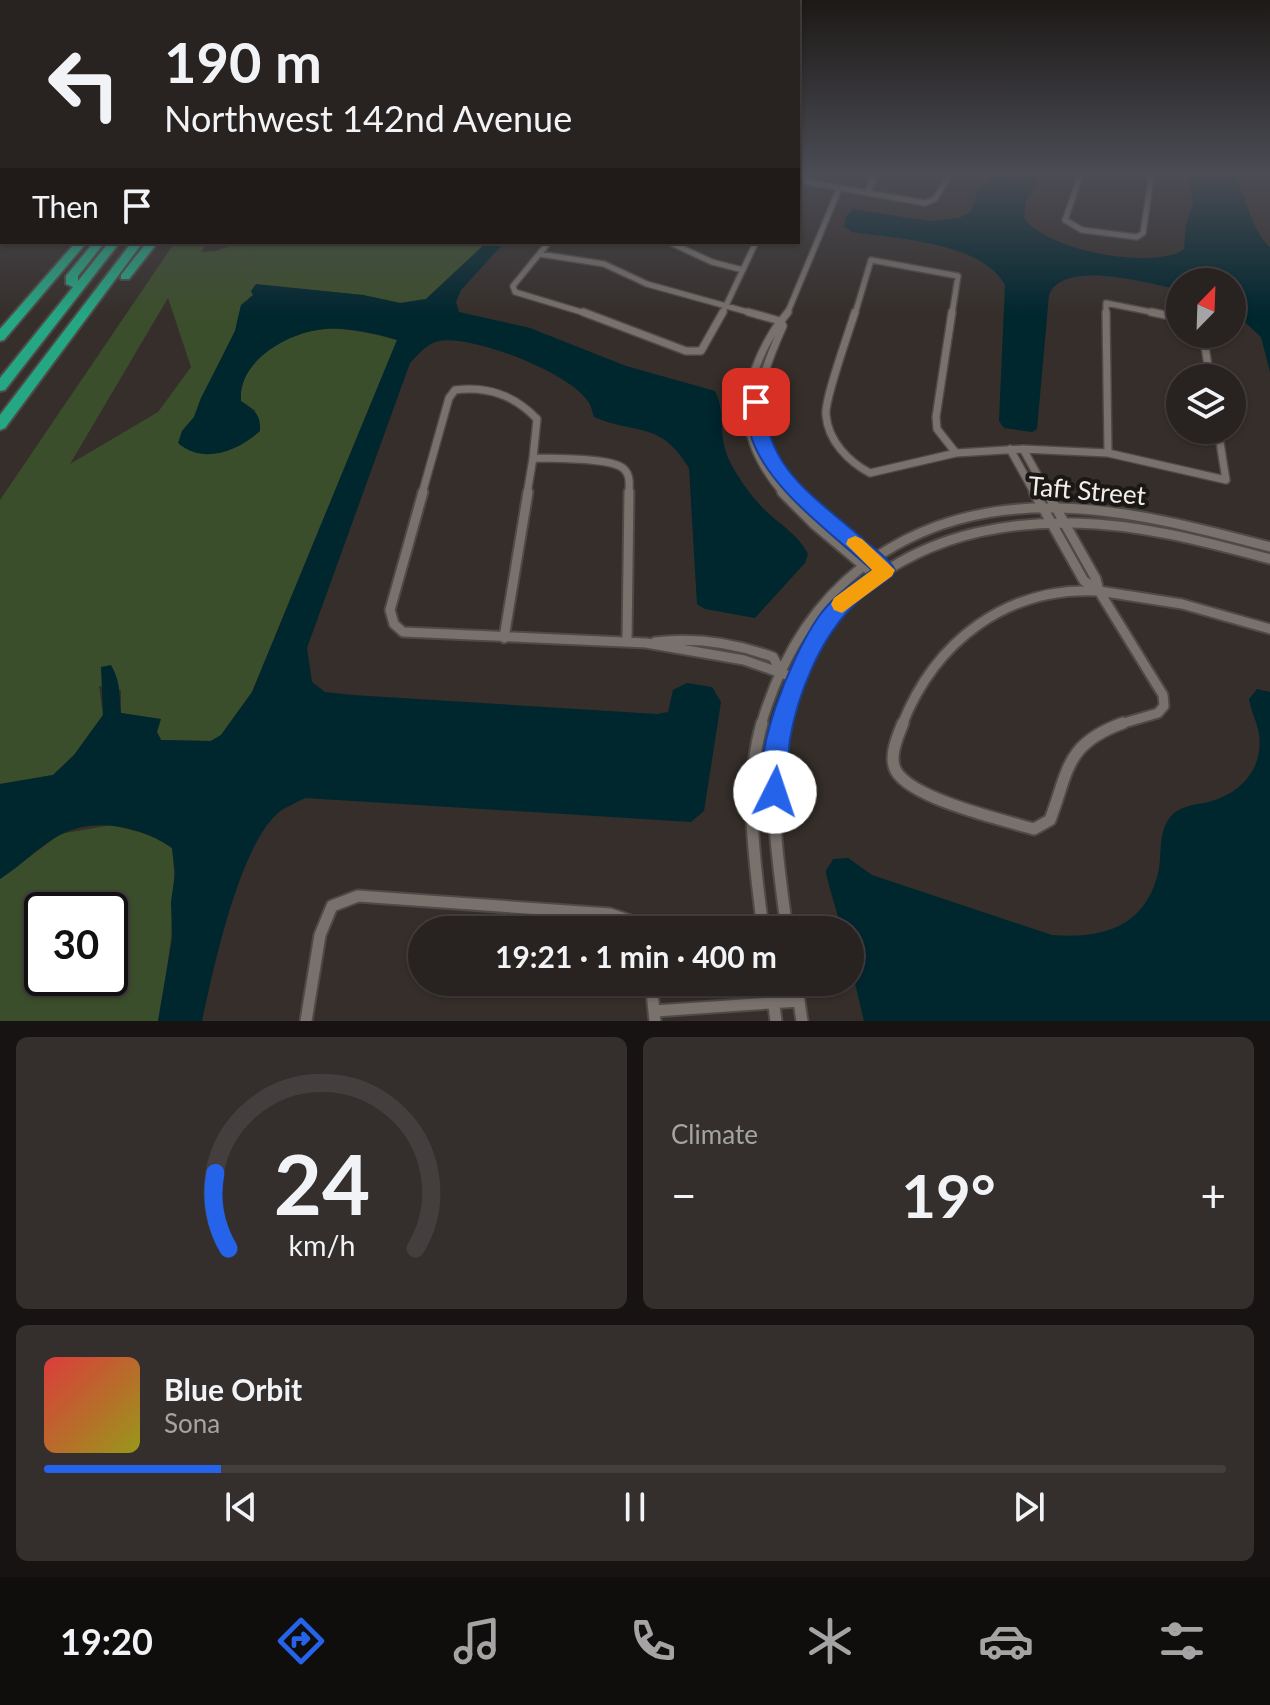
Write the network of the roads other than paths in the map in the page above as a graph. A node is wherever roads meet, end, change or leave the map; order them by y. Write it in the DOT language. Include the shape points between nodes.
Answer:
graph roads {
  1 [pos="825,222"];
  2 [pos="1067,222"];
  3 [pos="1143,222"];
  4 [pos="80,244"];
  5 [pos="102,244"];
  6 [pos="113,244"];
  7 [pos="136,244"];
  8 [pos="151,244"];
  9 [pos="548,244"];
  10 [pos="673,244"];
  11 [pos="755,244"];
  12 [pos="540,254"];
  13 [pos="743,270"];
  14 [pos="727,308"];
  15 [pos="1166,315"];
  16 [pos="781,321"];
  17 [pos="0,337"];
  18 [pos="58,348"];
  19 [pos="0,371"];
  20 [pos="0,387"];
  21 [pos="0,425"];
  22 [pos="1220,444"];
  23 [pos="1010,449"];
  24 [pos="1023,449"];
  25 [pos="956,453"];
  26 [pos="1108,453"];
  27 [pos="533,458"];
  28 [pos="1041,507"];
  29 [pos="1054,507"];
  30 [pos="1049,522"];
  31 [pos="1062,522"];
  32 [pos="1270,547"];
  33 [pos="1270,559"];
  34 [pos="867,562"];
  35 [pos="881,573"];
  36 [pos="1098,589"];
  37 [pos="1270,629"];
  38 [pos="504,638"];
  39 [pos="627,641"];
  40 [pos="780,670"];
  41 [pos="798,679"];
  42 [pos="614,916"];
  43 [pos="761,916"];
  44 [pos="785,916"];
  45 [pos="653,996"];
  46 [pos="773,996"];
  47 [pos="798,996"];
  48 [pos="799,1001"];
  49 [pos="774,1003"];
  50 [pos="655,1016"];
  51 [pos="306,1021"];
  52 [pos="776,1021"];
  53 [pos="802,1021"];
  1 -- 16 [label="street"];
  2 -- 3 [label="street" via="1082,230 1137,237 1143,233"];
  4 -- 17 [label="highway"];
  5 -- 19 [label="highway"];
  6 -- 20 [label="highway"];
  7 -- 18 [label="highway"];
  8 -- 18 [label="highway"];
  9 -- 12 [label="street"];
  10 -- 13 [label="street"];
  11 -- 13 [label="street"];
  12 -- 14 [label="street" via="604,264 647,284"];
  12 -- 14 [label="street" via="513,286 515,292 686,351 701,351"];
  13 -- 14 [label="street"];
  14 -- 16 [label="street"];
  15 -- 26 [label="street" via="1106,303"];
  16 -- 34 [label="street" via="756,402 757,429 773,464 796,492"];
  18 -- 21 [label="highway"];
  22 -- 26 [label="street" via="1226,480"];
  23 -- 24 [label="street"];
  23 -- 25 [label="street"];
  23 -- 28 [label="street"];
  24 -- 26 [label="street"];
  24 -- 29 [label="street"];
  25 -- 25 [label="street" via="937,429 936,417 958,276 871,260 825,413 831,436 853,464 870,473"];
  27 -- 38 [label="street"];
  27 -- 38 [label="street" via="537,419 530,410 490,388 455,390 390,610 403,632"];
  27 -- 39 [label="street" via="608,462 622,466 629,476"];
  28 -- 29 [label="street, Taft Street"];
  28 -- 30 [label="street"];
  28 -- 34 [label="street, Taft Street" via="958,518 894,544"];
  29 -- 31 [label="street"];
  29 -- 32 [label="street, Taft Street" via="1180,523"];
  30 -- 31 [label="street, Taft Street"];
  30 -- 35 [label="street, Taft Street" via="967,532"];
  30 -- 36 [label="street" via="1084,581"];
  31 -- 33 [label="street, Taft Street" via="1190,537"];
  31 -- 36 [label="street"];
  34 -- 35 [label="street"];
  34 -- 40 [label="street, Taft Street" via="807,621"];
  35 -- 41 [label="street, Taft Street" via="847,598 825,625"];
  36 -- 36 [label="street" via="1163,695 1164,706 1158,713 1120,721 1095,735 1069,763 1050,820 1034,829 914,790 896,772 894,751 909,702 945,649 982,620 1031,598"];
  36 -- 37 [label="street" via="1193,606"];
  38 -- 39 [label="street"];
  39 -- 40 [label="street" via="720,654"];
  40 -- 41 [label="street"];
  40 -- 43 [label="street, Taft Street" via="758,738 753,791"];
  41 -- 44 [label="street, Taft Street" via="778,740 775,792"];
  42 -- 51 [label="street" via="358,896 332,906 320,935"];
  45 -- 50 [label="street"];
  46 -- 49 [label="street"];
  47 -- 48 [label="street"];
  48 -- 49 [label="street"];
  48 -- 53 [label="street"];
  49 -- 50 [label="street"];
  49 -- 52 [label="street"];
}
